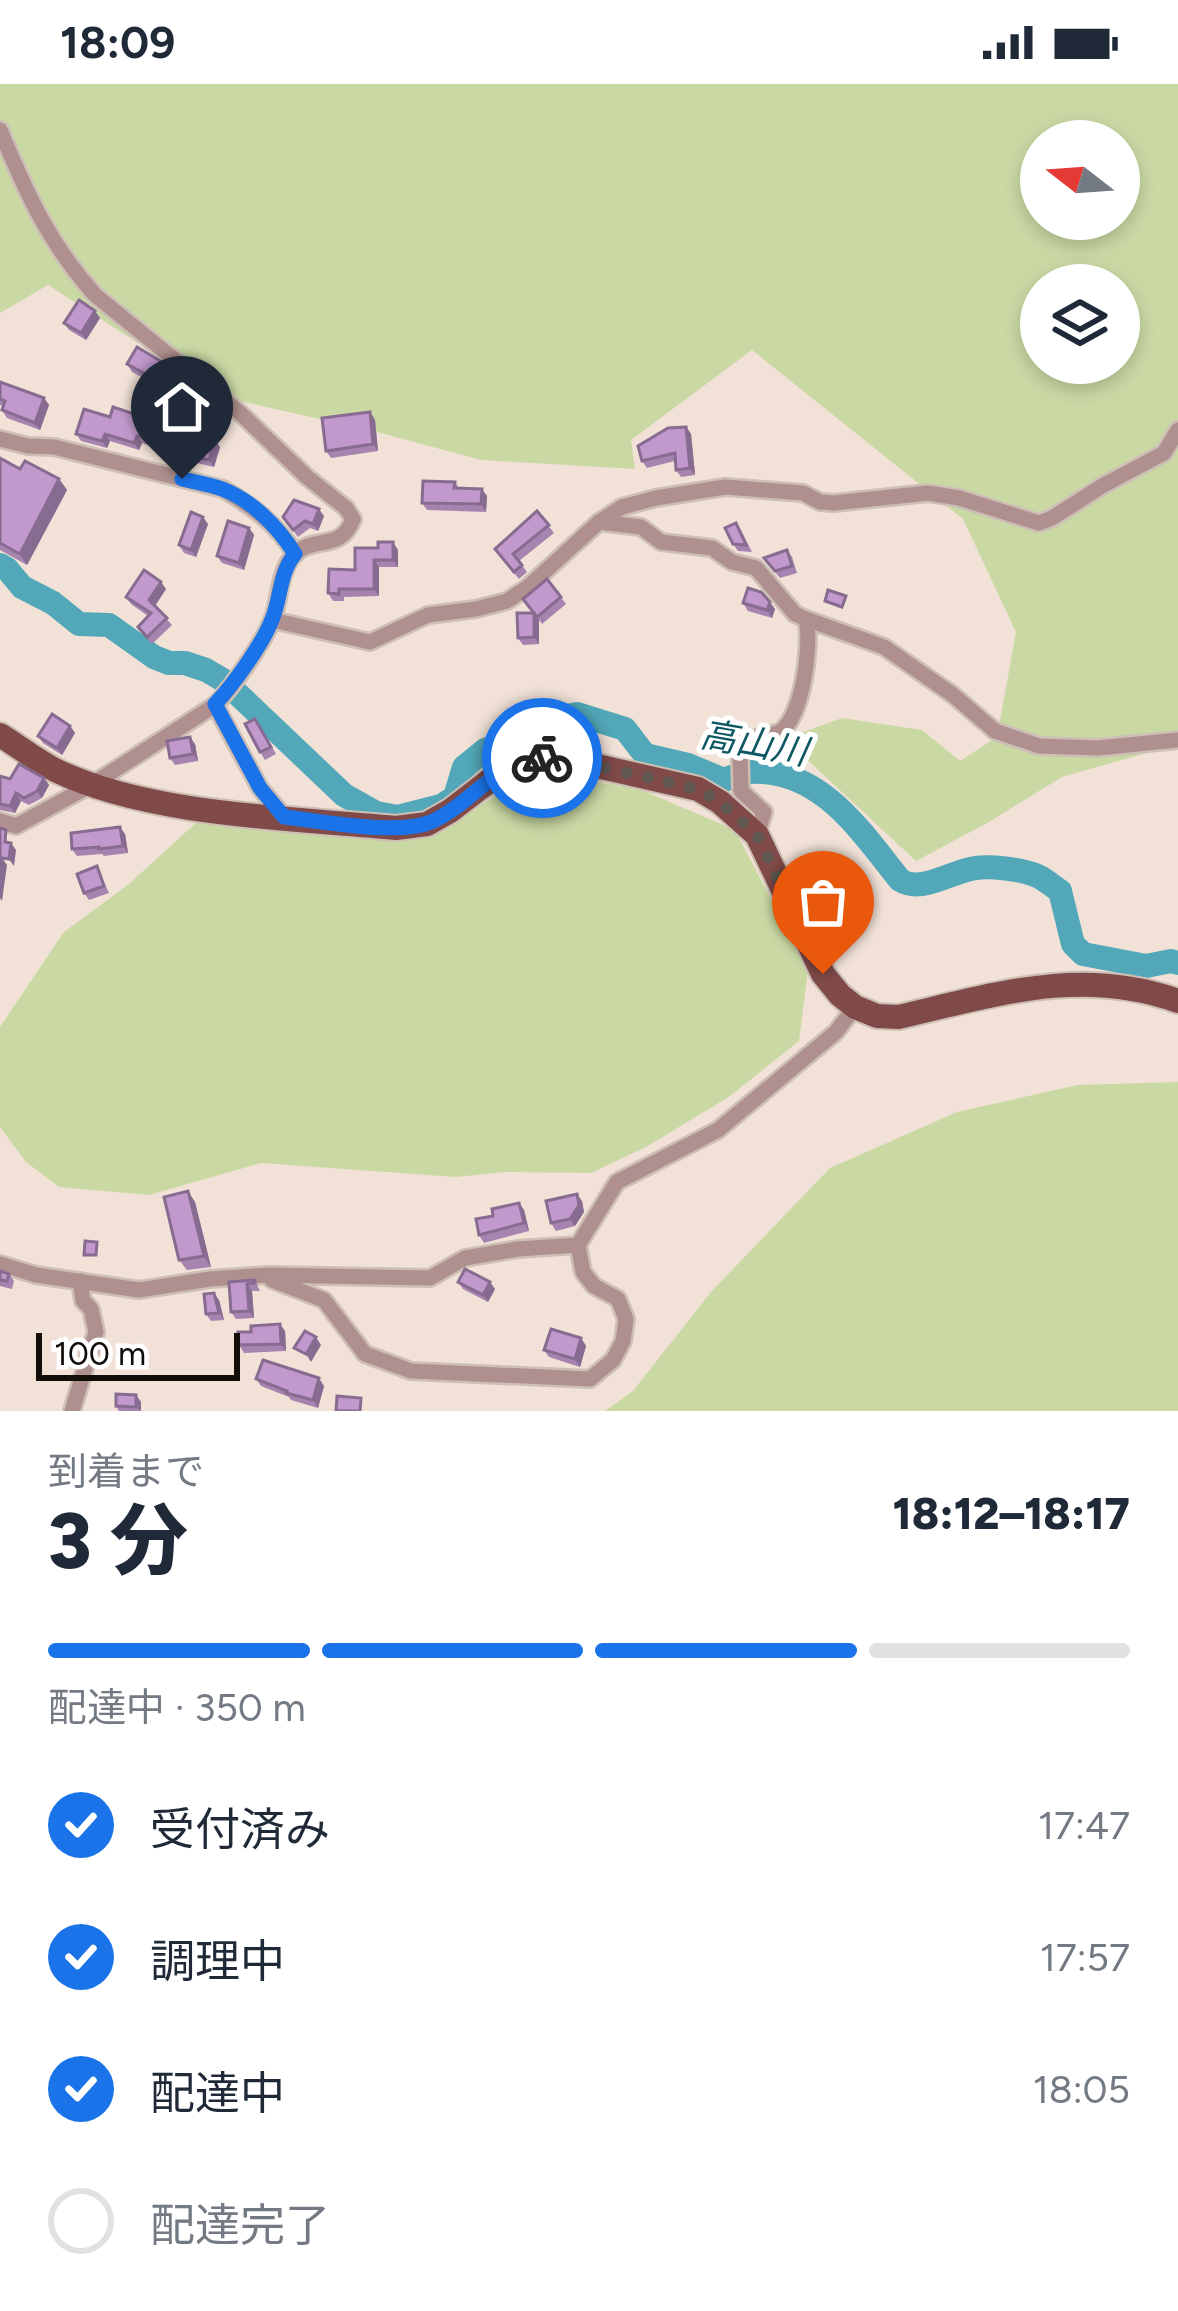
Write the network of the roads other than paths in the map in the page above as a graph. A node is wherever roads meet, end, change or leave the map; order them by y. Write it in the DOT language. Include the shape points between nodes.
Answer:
graph roads {
  1 [pos="0,130"];
  2 [pos="1178,430"];
  3 [pos="0,439"];
  4 [pos="599,522"];
  5 [pos="295,554"];
  6 [pos="806,619"];
  7 [pos="272,620"];
  8 [pos="215,704"];
  9 [pos="0,735"];
  10 [pos="1178,740"];
  11 [pos="93,784"];
  12 [pos="284,817"];
  13 [pos="0,821"];
  14 [pos="757,835"];
  15 [pos="1178,1001"];
  16 [pos="855,1007"];
  17 [pos="578,1245"];
  18 [pos="0,1264"];
  19 [pos="268,1275"];
  20 [pos="80,1281"];
  21 [pos="73,1411"];
  1 -- 5 [label="street" via="38,217 94,295 353,518 340,539"];
  2 -- 4 [label="street" via="1164,453 1039,523 928,493 834,503 725,487 622,507"];
  3 -- 5 [label="street" via="223,489 280,530"];
  4 -- 6 [label="street" via="641,526 661,542 712,548 756,568"];
  4 -- 7 [label="street" via="507,601 428,615 370,642"];
  5 -- 7 [label="street"];
  6 -- 10 [label="street" via="884,647 995,731 1039,746"];
  6 -- 14 [label="street" via="795,714 740,755 741,791 764,812"];
  7 -- 8 [label="street"];
  8 -- 11 [label="street"];
  8 -- 12 [label="street"];
  9 -- 11 [label="main road"];
  11 -- 12 [label="main road" via="137,799"];
  11 -- 13 [label="street" via="16,826"];
  12 -- 14 [label="main road" via="427,824 511,764 562,758 698,789"];
  14 -- 16 [label="main road" via="823,974"];
  15 -- 16 [label="main road" via="1086,982 898,1017"];
  16 -- 17 [label="street" via="718,1130 617,1182"];
  17 -- 19 [label="street" via="464,1258 430,1278"];
  17 -- 19 [label="street" via="583,1272 618,1299 626,1319 613,1360 590,1379 411,1371 365,1354 324,1300"];
  18 -- 20 [label="street"];
  19 -- 20 [label="street" via="139,1290"];
  20 -- 21 [label="street" via="97,1332"];
}
